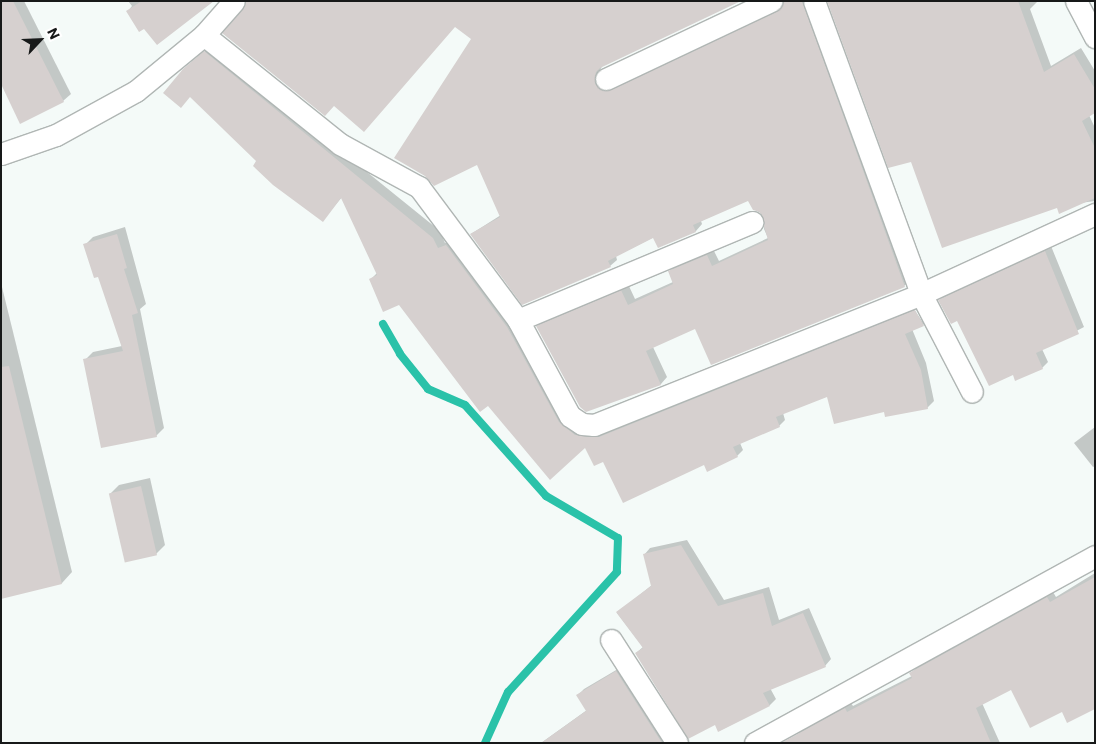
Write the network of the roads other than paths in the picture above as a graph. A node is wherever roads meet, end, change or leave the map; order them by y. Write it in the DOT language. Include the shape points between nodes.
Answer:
graph roads {
  1 [pos="234,1"];
  2 [pos="771,1"];
  3 [pos="814,1"];
  4 [pos="1076,1"];
  5 [pos="204,35"];
  6 [pos="1095,37"];
  7 [pos="606,79"];
  8 [pos="1,154"];
  9 [pos="1095,214"];
  10 [pos="752,222"];
  11 [pos="921,294"];
  12 [pos="518,320"];
  13 [pos="972,392"];
  14 [pos="1095,556"];
  15 [pos="611,640"];
  16 [pos="677,743"];
  17 [pos="755,743"];
  1 -- 5 [label="street"];
  2 -- 7 [label="street"];
  3 -- 11 [label="street"];
  4 -- 6 [label="street"];
  5 -- 8 [label="street" via="136,92 56,135"];
  5 -- 12 [label="street" via="340,144 419,187"];
  9 -- 11 [label="street"];
  10 -- 12 [label="street"];
  11 -- 12 [label="street" via="594,425 582,424 570,416"];
  11 -- 13 [label="street"];
  14 -- 17 [label="street"];
  15 -- 16 [label="street"];
}
